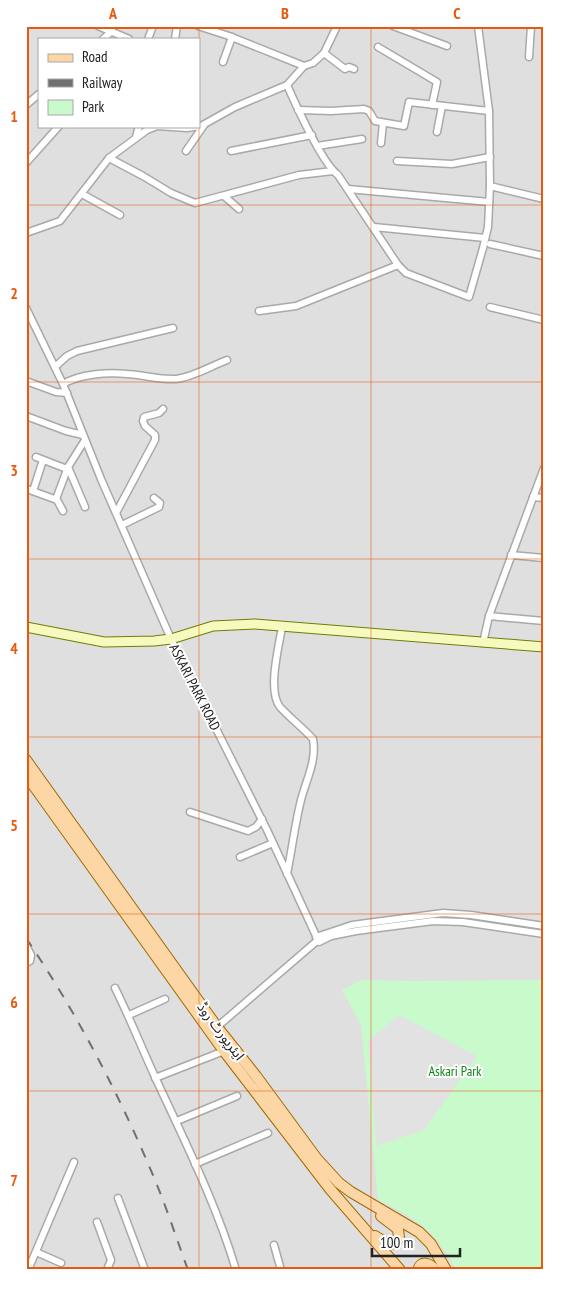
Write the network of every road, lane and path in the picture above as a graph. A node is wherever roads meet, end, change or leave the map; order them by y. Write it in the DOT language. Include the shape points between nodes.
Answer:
graph roads {
  1 [pos="98,26"];
  2 [pos="153,26"];
  3 [pos="198,26"];
  4 [pos="337,26"];
  5 [pos="393,26"];
  6 [pos="478,26"];
  7 [pos="531,26"];
  8 [pos="215,29"];
  9 [pos="112,31"];
  10 [pos="232,37"];
  11 [pos="104,38"];
  12 [pos="127,38"];
  13 [pos="148,38"];
  14 [pos="447,46"];
  15 [pos="378,47"];
  16 [pos="324,53"];
  17 [pos="529,57"];
  18 [pos="223,62"];
  19 [pos="304,66"];
  20 [pos="354,69"];
  21 [pos="287,84"];
  22 [pos="38,95"];
  23 [pos="26,105"];
  24 [pos="432,105"];
  25 [pos="442,106"];
  26 [pos="298,110"];
  27 [pos="489,111"];
  28 [pos="384,123"];
  29 [pos="204,125"];
  30 [pos="200,126"];
  31 [pos="57,128"];
  32 [pos="138,128"];
  33 [pos="152,128"];
  34 [pos="437,132"];
  35 [pos="312,135"];
  36 [pos="136,137"];
  37 [pos="362,138"];
  38 [pos="381,143"];
  39 [pos="317,146"];
  40 [pos="231,150"];
  41 [pos="186,151"];
  42 [pos="490,157"];
  43 [pos="109,158"];
  44 [pos="397,162"];
  45 [pos="26,163"];
  46 [pos="333,171"];
  47 [pos="490,186"];
  48 [pos="348,189"];
  49 [pos="82,194"];
  50 [pos="224,196"];
  51 [pos="544,199"];
  52 [pos="489,202"];
  53 [pos="239,209"];
  54 [pos="120,214"];
  55 [pos="374,227"];
  56 [pos="26,233"];
  57 [pos="485,238"];
  58 [pos="490,244"];
  59 [pos="544,256"];
  60 [pos="398,265"];
  61 [pos="490,307"];
  62 [pos="26,308"];
  63 [pos="259,311"];
  64 [pos="544,320"];
  65 [pos="173,328"];
  66 [pos="227,360"];
  67 [pos="55,367"];
  68 [pos="26,381"];
  69 [pos="63,384"];
  70 [pos="67,393"];
  71 [pos="163,409"];
  72 [pos="26,416"];
  73 [pos="84,437"];
  74 [pos="68,468"];
  75 [pos="544,468"];
  76 [pos="30,490"];
  77 [pos="533,497"];
  78 [pos="154,498"];
  79 [pos="544,498"];
  80 [pos="56,499"];
  81 [pos="85,507"];
  82 [pos="62,511"];
  83 [pos="116,513"];
  84 [pos="122,525"];
  85 [pos="511,555"];
  86 [pos="544,558"];
  87 [pos="488,616"];
  88 [pos="544,621"];
  89 [pos="26,627"];
  90 [pos="282,627"];
  91 [pos="171,639"];
  92 [pos="483,643"];
  93 [pos="544,647"];
  94 [pos="26,760"];
  95 [pos="26,774"];
  96 [pos="190,812"];
  97 [pos="262,820"];
  98 [pos="273,843"];
  99 [pos="240,858"];
  100 [pos="287,874"];
  101 [pos="544,926"];
  102 [pos="544,934"];
  103 [pos="318,940"];
  104 [pos="26,945"];
  105 [pos="26,963"];
  106 [pos="115,988"];
  107 [pos="165,999"];
  108 [pos="129,1015"];
  109 [pos="217,1027"];
  110 [pos="224,1051"];
  111 [pos="156,1078"];
  112 [pos="237,1096"];
  113 [pos="176,1121"];
  114 [pos="268,1133"];
  115 [pos="74,1162"];
  116 [pos="195,1164"];
  117 [pos="355,1195"];
  118 [pos="118,1198"];
  119 [pos="97,1222"];
  120 [pos="361,1225"];
  121 [pos="274,1245"];
  122 [pos="36,1252"];
  123 [pos="61,1263"];
  124 [pos="397,1267"];
  125 [pos="28,1270"];
  126 [pos="107,1270"];
  127 [pos="145,1270"];
  128 [pos="236,1270"];
  129 [pos="281,1270"];
  130 [pos="418,1270"];
  131 [pos="435,1270"];
  132 [pos="446,1270"];
  1 -- 9 [label="street"];
  2 -- 13 [label="street"];
  3 -- 8 [label="street"];
  4 -- 16 [label="street"];
  5 -- 14 [label="street"];
  6 -- 27 [label="street"];
  7 -- 17 [label="street"];
  8 -- 10 [label="street"];
  9 -- 11 [label="street"];
  9 -- 12 [label="street"];
  10 -- 18 [label="street"];
  10 -- 19 [label="street"];
  15 -- 24 [label="street" via="437,82"];
  16 -- 19 [label="street" via="314,64"];
  16 -- 20 [label="street" via="345,69"];
  19 -- 21 [label="street"];
  21 -- 26 [label="street"];
  21 -- 29 [label="street"];
  22 -- 23 [label="street"];
  24 -- 25 [label="street"];
  24 -- 28 [label="street" via="409,102 405,125"];
  25 -- 27 [label="street"];
  25 -- 34 [label="street"];
  26 -- 28 [label="street" via="368,110 373,120"];
  26 -- 35 [label="street"];
  27 -- 42 [label="street"];
  28 -- 38 [label="street"];
  29 -- 30 [label="street"];
  29 -- 41 [label="street"];
  31 -- 45 [label="street"];
  32 -- 36 [label="street"];
  33 -- 36 [label="street"];
  35 -- 39 [label="street"];
  35 -- 40 [label="street"];
  36 -- 43 [label="street"];
  37 -- 39 [label="street"];
  39 -- 46 [label="street"];
  42 -- 44 [label="street" via="452,164"];
  42 -- 47 [label="street"];
  43 -- 49 [label="street"];
  43 -- 50 [label="street" via="195,203"];
  46 -- 48 [label="street"];
  46 -- 50 [label="street" via="299,175"];
  47 -- 51 [label="street"];
  47 -- 52 [label="street"];
  48 -- 52 [label="street"];
  48 -- 55 [label="street"];
  49 -- 54 [label="street"];
  49 -- 56 [label="street" via="60,221"];
  50 -- 53 [label="street"];
  52 -- 57 [label="street"];
  55 -- 57 [label="street"];
  55 -- 60 [label="street"];
  57 -- 60 [label="street" via="469,297 406,273"];
  58 -- 59 [label="street"];
  60 -- 63 [label="street" via="296,306"];
  61 -- 64 [label="street"];
  62 -- 67 [label="street, ASKARI PARK ROAD"];
  65 -- 67 [label="street" via="77,351"];
  66 -- 69 [label="street" via="179,378 152,379 115,373 78,378"];
  67 -- 69 [label="street, ASKARI PARK ROAD"];
  68 -- 70 [label="street"];
  69 -- 70 [label="street, ASKARI PARK ROAD"];
  70 -- 73 [label="street, ASKARI PARK ROAD"];
  71 -- 83 [label="street" via="144,417 145,426 155,435 155,440"];
  72 -- 73 [label="street"];
  73 -- 74 [label="street"];
  73 -- 83 [label="street, ASKARI PARK ROAD"];
  74 -- 76 [label="street" via="39,459"];
  74 -- 80 [label="street"];
  74 -- 81 [label="street"];
  75 -- 77 [label="street"];
  76 -- 80 [label="street"];
  77 -- 79 [label="street"];
  77 -- 85 [label="street"];
  78 -- 84 [label="street" via="160,503 159,507"];
  80 -- 82 [label="street"];
  83 -- 84 [label="street, ASKARI PARK ROAD"];
  84 -- 91 [label="street, ASKARI PARK ROAD"];
  85 -- 86 [label="street"];
  85 -- 87 [label="street"];
  87 -- 88 [label="street"];
  87 -- 92 [label="street"];
  89 -- 91 [label="street" via="104,642"];
  90 -- 91 [label="street" via="255,624 213,626"];
  90 -- 92 [label="street"];
  90 -- 100 [label="street" via="275,694 279,705 313,740 314,747"];
  91 -- 97 [label="street, ASKARI PARK ROAD"];
  92 -- 93 [label="street"];
  94 -- 109 [label="main road, ایئرپورٹ روڈ"];
  95 -- 110 [label="main road, ایئرپورٹ روڈ"];
  96 -- 97 [label="street" via="248,831"];
  97 -- 98 [label="street, ASKARI PARK ROAD"];
  98 -- 99 [label="street"];
  98 -- 100 [label="street, ASKARI PARK ROAD"];
  100 -- 103 [label="street, ASKARI PARK ROAD"];
  101 -- 103 [label="street" via="443,913 352,924"];
  102 -- 103 [label="street" via="433,921 356,931"];
  103 -- 109 [label="street"];
  104 -- 105 [label="street" via="31,955"];
  106 -- 108 [label="street"];
  107 -- 108 [label="street"];
  108 -- 111 [label="street"];
  109 -- 117 [label="main road, ایئرپورٹ روڈ" via="317,1159"];
  110 -- 111 [label="street"];
  110 -- 120 [label="main road, ایئرپورٹ روڈ"];
  111 -- 113 [label="street"];
  112 -- 113 [label="street"];
  113 -- 116 [label="street"];
  114 -- 116 [label="street"];
  115 -- 122 [label="street"];
  116 -- 128 [label="street" via="204,1180"];
  117 -- 120 [label="main road" via="360,1203 395,1226 400,1232 399,1238 396,1243 384,1243"];
  117 -- 132 [label="main road, ایئرپورٹ روڈ" via="419,1232"];
  118 -- 127 [label="street"];
  119 -- 126 [label="street" via="111,1260"];
  120 -- 124 [label="main road, ایئرپورٹ روڈ"];
  121 -- 129 [label="street"];
  122 -- 123 [label="street"];
  122 -- 125 [label="street"];
  130 -- 131 [label="main road" via="424,1263"];
}
